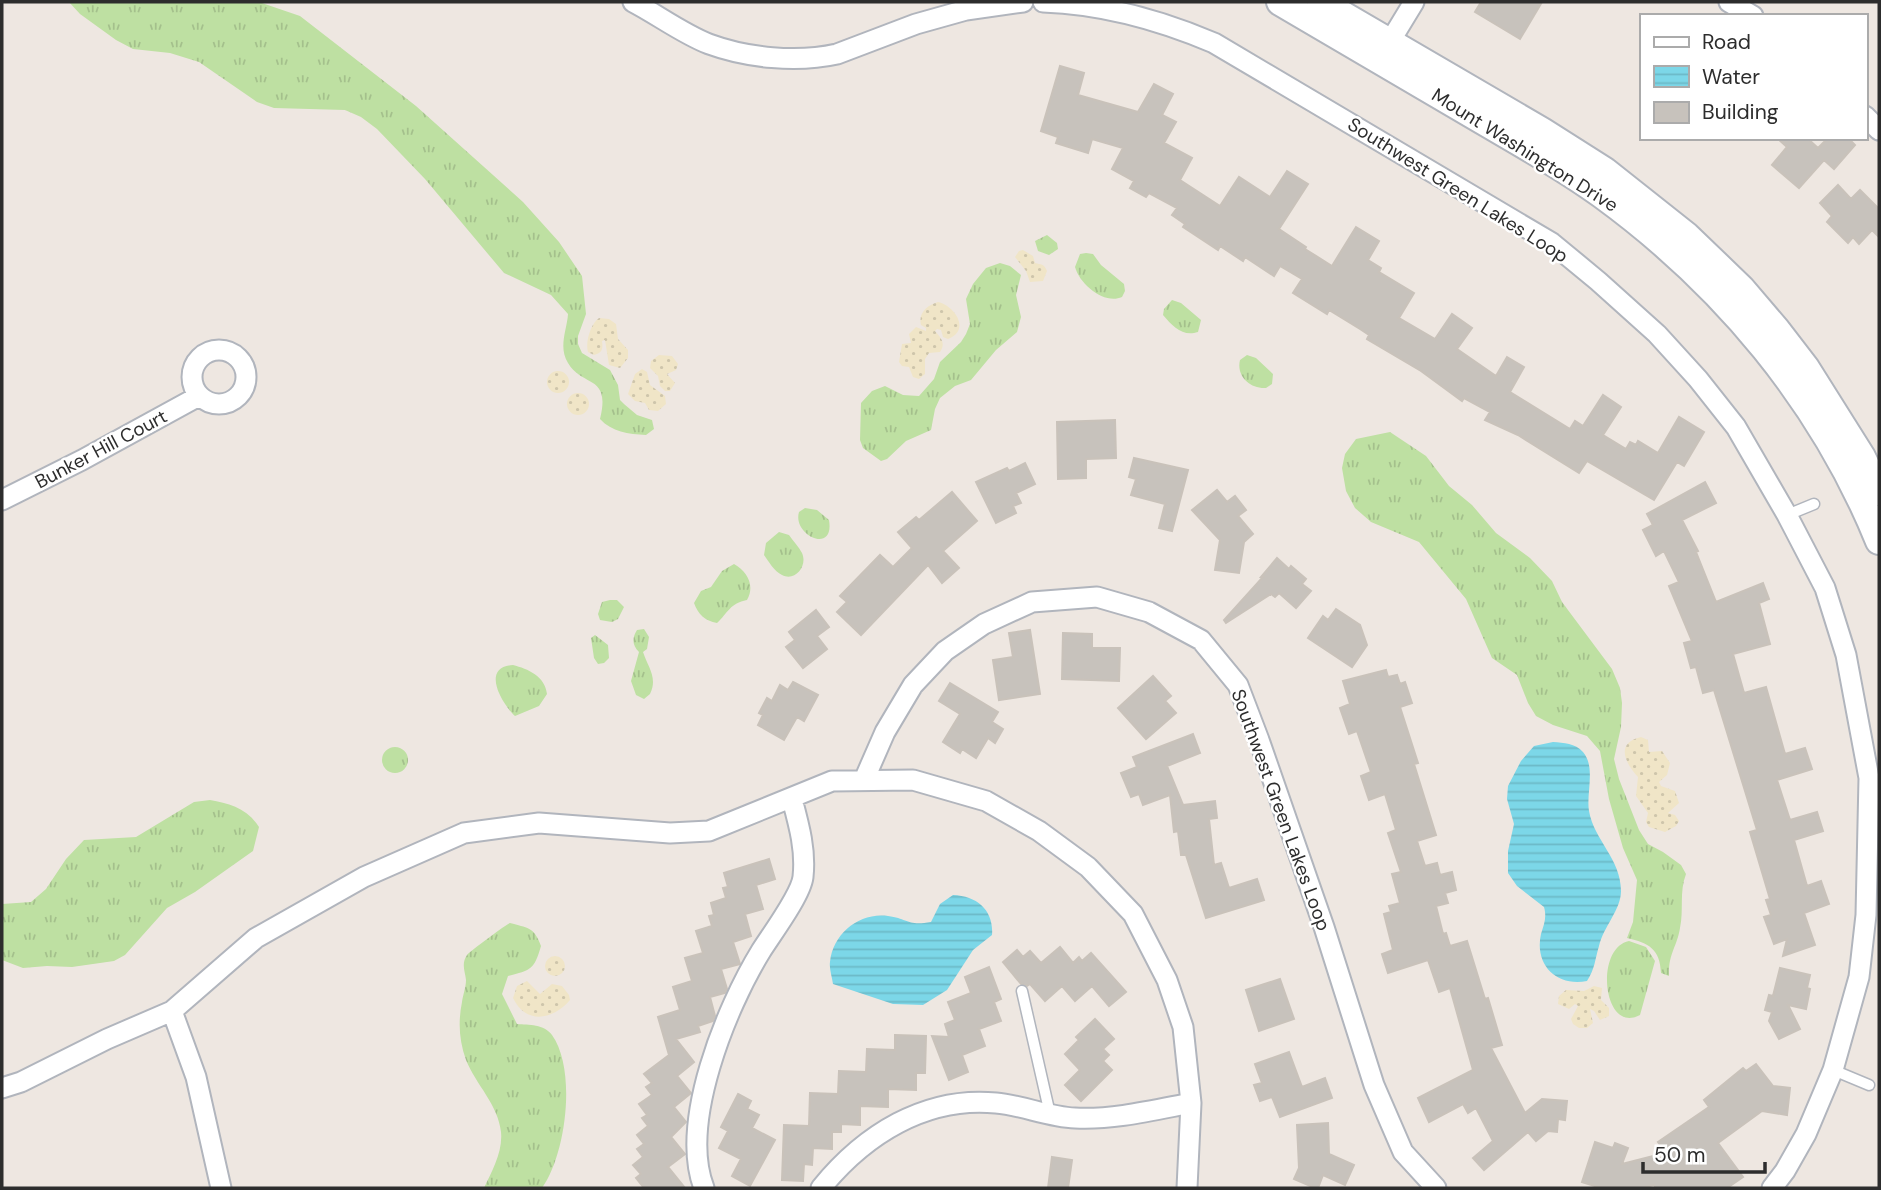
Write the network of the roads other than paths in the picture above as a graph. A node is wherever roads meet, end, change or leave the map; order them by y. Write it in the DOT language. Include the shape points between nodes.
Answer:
graph roads {
  1 [pos="633,2"];
  2 [pos="1023,2"];
  3 [pos="1042,2"];
  4 [pos="1280,2"];
  5 [pos="1321,2"];
  6 [pos="1414,2"];
  7 [pos="1729,2"];
  8 [pos="963,6"];
  9 [pos="1750,14"];
  10 [pos="1384,51"];
  11 [pos="199,396"];
  12 [pos="1879,492"];
  13 [pos="2,500"];
  14 [pos="1814,504"];
  15 [pos="1787,516"];
  16 [pos="1879,541"];
  17 [pos="864,780"];
  18 [pos="792,799"];
  19 [pos="1022,991"];
  20 [pos="172,1011"];
  21 [pos="1833,1070"];
  22 [pos="1869,1085"];
  23 [pos="2,1088"];
  24 [pos="1191,1103"];
  25 [pos="1050,1114"];
  26 [pos="221,1188"];
  27 [pos="704,1188"];
  28 [pos="821,1188"];
  29 [pos="1187,1188"];
  30 [pos="1436,1188"];
  31 [pos="1772,1188"];
  1 -- 8 [label="street" via="708,43 747,54 787,58 837,54"];
  2 -- 8 [label="street"];
  3 -- 15 [label="street, Southwest Green Lakes Loop" via="1077,3 1171,24 1214,43 1552,243 1657,334 1698,379 1736,427"];
  4 -- 10 [label="main road, Mount Washington Drive"];
  5 -- 10 [label="main road, Mount Washington Drive"];
  6 -- 10 [label="street"];
  7 -- 9 [label="street"];
  10 -- 12 [label="main road, Mount Washington Drive" via="1542,131 1605,171 1687,236 1741,288 1806,368"];
  10 -- 16 [label="main road, Mount Washington Drive" via="1601,194 1712,289 1760,341 1803,398 1839,457"];
  11 -- 13 [label="street, Bunker Hill Court"];
  14 -- 15 [label="lane"];
  15 -- 21 [label="street, Southwest Green Lakes Loop" via="1825,588 1846,655 1869,778 1866,915 1860,964"];
  17 -- 18 [label="street" via="832,781"];
  17 -- 24 [label="street" via="913,780 986,801 1039,831 1088,867 1133,914 1167,980 1183,1027"];
  17 -- 30 [label="street, Southwest Green Lakes Loop" via="913,685 945,651 984,624 1032,602 1097,597 1149,612 1201,640 1238,685 1324,927 1374,1085 1403,1152"];
  18 -- 20 [label="street" via="709,831 670,833 539,823 464,834 363,877 256,938"];
  18 -- 27 [label="street" via="802,833 803,880 734,1006 703,1090 696,1156"];
  19 -- 25 [label="lane"];
  20 -- 23 [label="street"];
  20 -- 26 [label="street" via="196,1077"];
  21 -- 22 [label="lane"];
  21 -- 31 [label="street, Southwest Green Lakes Loop" via="1807,1134"];
  24 -- 25 [label="street" via="1104,1117"];
  24 -- 29 [label="street"];
  25 -- 28 [label="street" via="972,1101 935,1107 897,1122 863,1145"];
}
